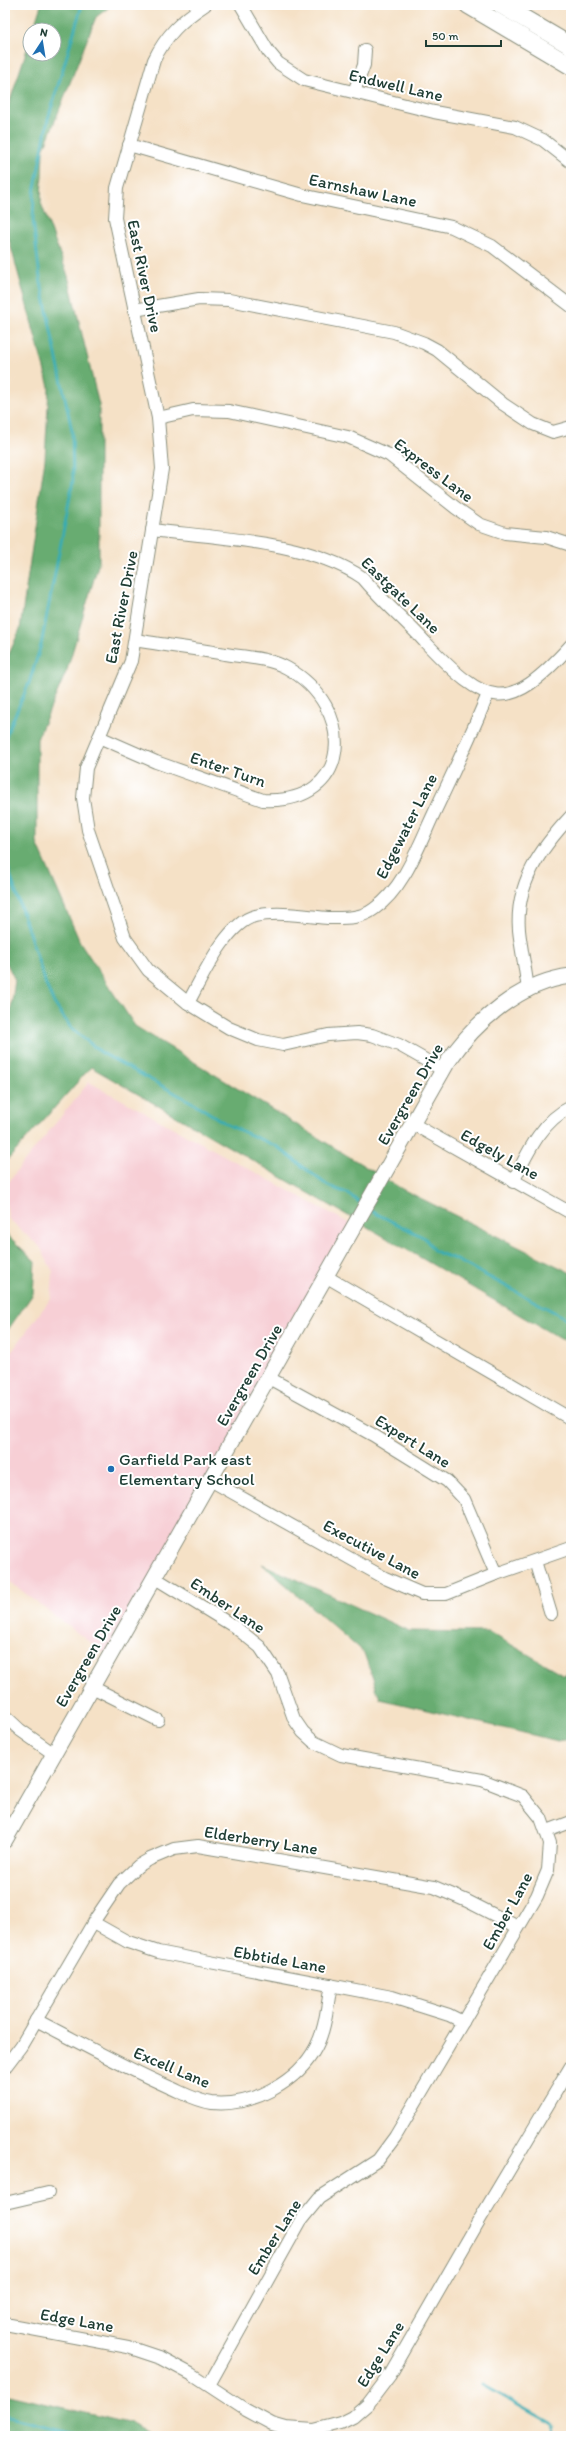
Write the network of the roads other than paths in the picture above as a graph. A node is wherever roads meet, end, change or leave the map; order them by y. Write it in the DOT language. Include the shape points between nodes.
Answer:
graph roads {
  1 [pos="205,5"];
  2 [pos="241,5"];
  3 [pos="468,5"];
  4 [pos="505,11"];
  5 [pos="571,46"];
  6 [pos="365,50"];
  7 [pos="571,66"];
  8 [pos="354,92"];
  9 [pos="129,145"];
  10 [pos="571,162"];
  11 [pos="571,306"];
  12 [pos="134,310"];
  13 [pos="158,418"];
  14 [pos="571,427"];
  15 [pos="152,530"];
  16 [pos="571,545"];
  17 [pos="135,640"];
  18 [pos="571,645"];
  19 [pos="488,694"];
  20 [pos="99,737"];
  21 [pos="571,816"];
  22 [pos="571,976"];
  23 [pos="528,990"];
  24 [pos="188,1003"];
  25 [pos="443,1070"];
  26 [pos="571,1107"];
  27 [pos="413,1124"];
  28 [pos="513,1182"];
  29 [pos="571,1213"];
  30 [pos="327,1277"];
  31 [pos="269,1378"];
  32 [pos="571,1419"];
  33 [pos="210,1480"];
  34 [pos="571,1548"];
  35 [pos="535,1561"];
  36 [pos="496,1574"];
  37 [pos="155,1578"];
  38 [pos="550,1614"];
  39 [pos="92,1687"];
  40 [pos="5,1716"];
  41 [pos="158,1720"];
  42 [pos="54,1754"];
  43 [pos="571,1822"];
  44 [pos="547,1831"];
  45 [pos="5,1840"];
  46 [pos="94,1923"];
  47 [pos="518,1927"];
  48 [pos="331,1985"];
  49 [pos="36,2020"];
  50 [pos="463,2022"];
  51 [pos="571,2066"];
  52 [pos="5,2067"];
  53 [pos="48,2192"];
  54 [pos="5,2203"];
  55 [pos="5,2324"];
  56 [pos="209,2385"];
  1 -- 9 [label="street, East River Drive" via="175,28 160,48 149,74"];
  2 -- 8 [label="street, Endwell Lane" via="278,63 290,72 314,83"];
  3 -- 4 [label="main road"];
  4 -- 5 [label="main road"];
  4 -- 7 [label="main road"];
  6 -- 8 [label="street" via="364,64"];
  8 -- 10 [label="street, Endwell Lane" via="434,112 515,127 543,140"];
  9 -- 11 [label="street, Earnshaw Lane" via="302,195 452,227 492,246"];
  9 -- 12 [label="street, East River Drive" via="117,188 115,218"];
  12 -- 13 [label="street, East River Drive"];
  12 -- 14 [label="street" via="199,299 229,300 394,332 424,342 437,350 503,404 534,424 553,432"];
  13 -- 15 [label="street, East River Drive" via="162,469"];
  13 -- 16 [label="street, Express Lane" via="193,410 229,411 348,437 389,455 479,524 505,533 546,537"];
  15 -- 17 [label="street, East River Drive"];
  15 -- 19 [label="street, Eastgate Lane" via="267,545 335,561 363,578 454,672 476,689"];
  17 -- 20 [label="street, East River Drive" via="131,661"];
  17 -- 20 [label="street, Enter Turn" via="254,658 286,667 305,680 330,711 337,737 332,763 317,785 305,792 278,801 263,800 156,762"];
  18 -- 19 [label="street" via="530,685 517,691"];
  19 -- 24 [label="street, Edgewater Lane" via="418,845 400,879 384,901 363,915 350,918 273,914 248,920 233,931 217,951"];
  20 -- 24 [label="street, East River Drive" via="86,768 83,798 88,830 98,862 119,924 134,951 148,970"];
  21 -- 23 [label="street" via="541,852 530,871 520,902 519,929"];
  22 -- 23 [label="street, Evergreen Drive"];
  23 -- 25 [label="street, Evergreen Drive" via="485,1018 462,1042"];
  24 -- 25 [label="street, East River Drive" via="229,1028 258,1040 283,1045 328,1035 372,1034 399,1045"];
  25 -- 27 [label="street, Evergreen Drive"];
  26 -- 28 [label="street" via="559,1114 531,1146"];
  27 -- 28 [label="street, Edgely Lane"];
  27 -- 30 [label="street, Evergreen Drive"];
  28 -- 29 [label="street, Edgely Lane"];
  30 -- 31 [label="street, Evergreen Drive"];
  30 -- 32 [label="street"];
  31 -- 33 [label="street, Evergreen Drive"];
  31 -- 36 [label="street, Expert Lane" via="373,1435 447,1481 464,1499"];
  33 -- 36 [label="street, Executive Lane" via="385,1578 422,1594 446,1594"];
  33 -- 37 [label="street, Evergreen Drive"];
  34 -- 35 [label="street, Executive Lane"];
  35 -- 36 [label="street, Executive Lane"];
  35 -- 38 [label="street"];
  37 -- 39 [label="street, Evergreen Drive"];
  37 -- 44 [label="street, Ember Lane" via="235,1627 260,1647 278,1674 294,1718 302,1732 314,1742 342,1755 482,1780 523,1796 541,1818"];
  39 -- 41 [label="street"];
  39 -- 42 [label="street, Evergreen Drive"];
  40 -- 42 [label="street"];
  42 -- 45 [label="street, Evergreen Drive"];
  43 -- 44 [label="street"];
  44 -- 47 [label="street, Ember Lane" via="550,1843 548,1870 537,1896"];
  46 -- 47 [label="street, Elderberry Lane" via="111,1895 138,1866 174,1849 198,1846 434,1887"];
  46 -- 48 [label="street, Ebbtide Lane" via="128,1942 174,1956"];
  46 -- 49 [label="street, Elderberry Lane"];
  47 -- 50 [label="street, Ember Lane"];
  48 -- 49 [label="street, Excell Lane" via="321,2034 310,2058 291,2078 266,2093 238,2102 211,2103 184,2094"];
  48 -- 50 [label="street, Ebbtide Lane" via="419,2004"];
  49 -- 52 [label="street, Elderberry Lane" via="13,2059"];
  50 -- 56 [label="street, Ember Lane" via="395,2137 378,2160 319,2198 301,2220"];
  51 -- 56 [label="street, Edge Lane" via="390,2375 368,2404 341,2423 300,2431 266,2421"];
  53 -- 54 [label="street"];
  55 -- 56 [label="street, Edge Lane" via="128,2347 176,2365"];
}
